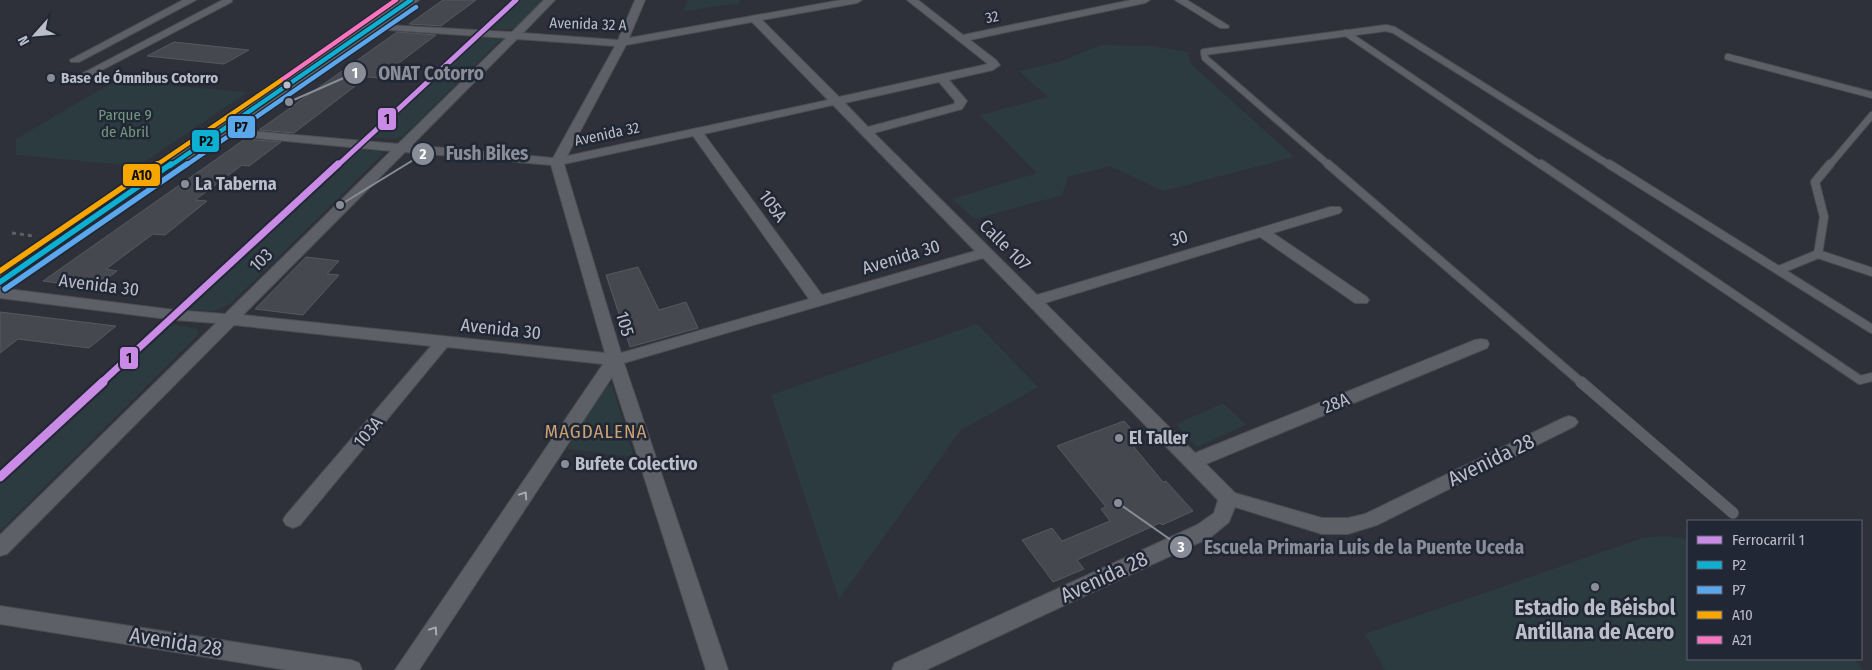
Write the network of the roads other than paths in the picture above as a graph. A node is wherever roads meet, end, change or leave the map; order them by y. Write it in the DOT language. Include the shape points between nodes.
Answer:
graph roads {
  1 [pos="190,0"];
  2 [pos="229,0"];
  3 [pos="411,0"];
  4 [pos="550,0"];
  5 [pos="640,0"];
  6 [pos="857,0"];
  7 [pos="912,0"];
  8 [pos="1145,0"];
  9 [pos="1180,0"];
  10 [pos="393,7"];
  11 [pos="755,19"];
  12 [pos="374,26"];
  13 [pos="1224,26"];
  14 [pos="1346,33"];
  15 [pos="515,36"];
  16 [pos="962,38"];
  17 [pos="622,43"];
  18 [pos="1728,57"];
  19 [pos="75,60"];
  20 [pos="84,76"];
  21 [pos="941,78"];
  22 [pos="1872,95"];
  23 [pos="836,101"];
  24 [pos="1872,115"];
  25 [pos="221,131"];
  26 [pos="696,131"];
  27 [pos="866,131"];
  28 [pos="402,148"];
  29 [pos="557,162"];
  30 [pos="1335,210"];
  31 [pos="1262,232"];
  32 [pos="986,253"];
  33 [pos="1818,254"];
  34 [pos="1779,270"];
  35 [pos="1872,272"];
  36 [pos="0,282"];
  37 [pos="0,293"];
  38 [pos="1361,300"];
  39 [pos="1033,301"];
  40 [pos="819,302"];
  41 [pos="229,319"];
  42 [pos="1872,328"];
  43 [pos="442,343"];
  44 [pos="1481,344"];
  45 [pos="615,360"];
  46 [pos="1872,377"];
  47 [pos="1569,422"];
  48 [pos="1192,462"];
  49 [pos="1228,498"];
  50 [pos="1733,513"];
  51 [pos="294,520"];
  52 [pos="0,548"];
  53 [pos="0,614"];
  54 [pos="351,670"];
  55 [pos="406,670"];
  56 [pos="717,670"];
  57 [pos="903,670"];
  1 -- 19 [label="street"];
  2 -- 20 [label="lane"];
  3 -- 10 [label="main road"];
  4 -- 15 [label="street, 103"];
  5 -- 17 [label="street"];
  6 -- 11 [label="street, Avenida 32 A"];
  7 -- 16 [label="street"];
  8 -- 16 [label="street, 32"];
  9 -- 13 [label="street"];
  10 -- 12 [label="main road"];
  11 -- 17 [label="street, Avenida 32 A"];
  11 -- 23 [label="street, Calle 107"];
  12 -- 15 [label="street, Avenida 32 A"];
  12 -- 25 [label="main road"];
  14 -- 34 [label="lane" via="1394,30"];
  14 -- 46 [label="lane" via="1860,380"];
  14 -- 50 [label="lane" via="1204,52 1205,58"];
  15 -- 17 [label="street, Avenida 32 A"];
  15 -- 28 [label="street, 103"];
  16 -- 21 [label="street, Avenida 32" via="994,65"];
  17 -- 29 [label="street"];
  18 -- 22 [label="lane"];
  21 -- 23 [label="street, Avenida 32"];
  21 -- 27 [label="street" via="959,96 962,101 958,106"];
  23 -- 26 [label="street, Avenida 32"];
  23 -- 27 [label="street, Calle 107"];
  24 -- 33 [label="lane" via="1815,182 1824,217"];
  25 -- 28 [label="street, Avenida 32"];
  25 -- 36 [label="main road"];
  26 -- 29 [label="street, Avenida 32"];
  26 -- 40 [label="street, 105A"];
  27 -- 32 [label="street, Calle 107"];
  28 -- 29 [label="street, Avenida 32"];
  28 -- 41 [label="street, 103"];
  29 -- 45 [label="street, 105"];
  30 -- 31 [label="street, 30"];
  31 -- 38 [label="street"];
  31 -- 39 [label="street, 30"];
  32 -- 39 [label="street, Calle 107"];
  32 -- 40 [label="street, Avenida 30"];
  33 -- 34 [label="lane"];
  33 -- 35 [label="lane"];
  34 -- 42 [label="lane"];
  37 -- 41 [label="street, Avenida 30"];
  39 -- 48 [label="street, Calle 107"];
  40 -- 45 [label="street, Avenida 30"];
  41 -- 43 [label="street, Avenida 30"];
  41 -- 52 [label="street, 103"];
  43 -- 45 [label="street, Avenida 30"];
  43 -- 51 [label="street, 103A"];
  44 -- 48 [label="street, 28A"];
  55 -- 45 [label="street, one-way"];
  45 -- 56 [label="street, 105"];
  47 -- 49 [label="street, Avenida 28" via="1370,520 1348,526 1322,526"];
  48 -- 49 [label="street, Calle 107"];
  49 -- 57 [label="street, Avenida 28" via="1222,517 1204,531"];
  53 -- 54 [label="street, Avenida 28"];
}
